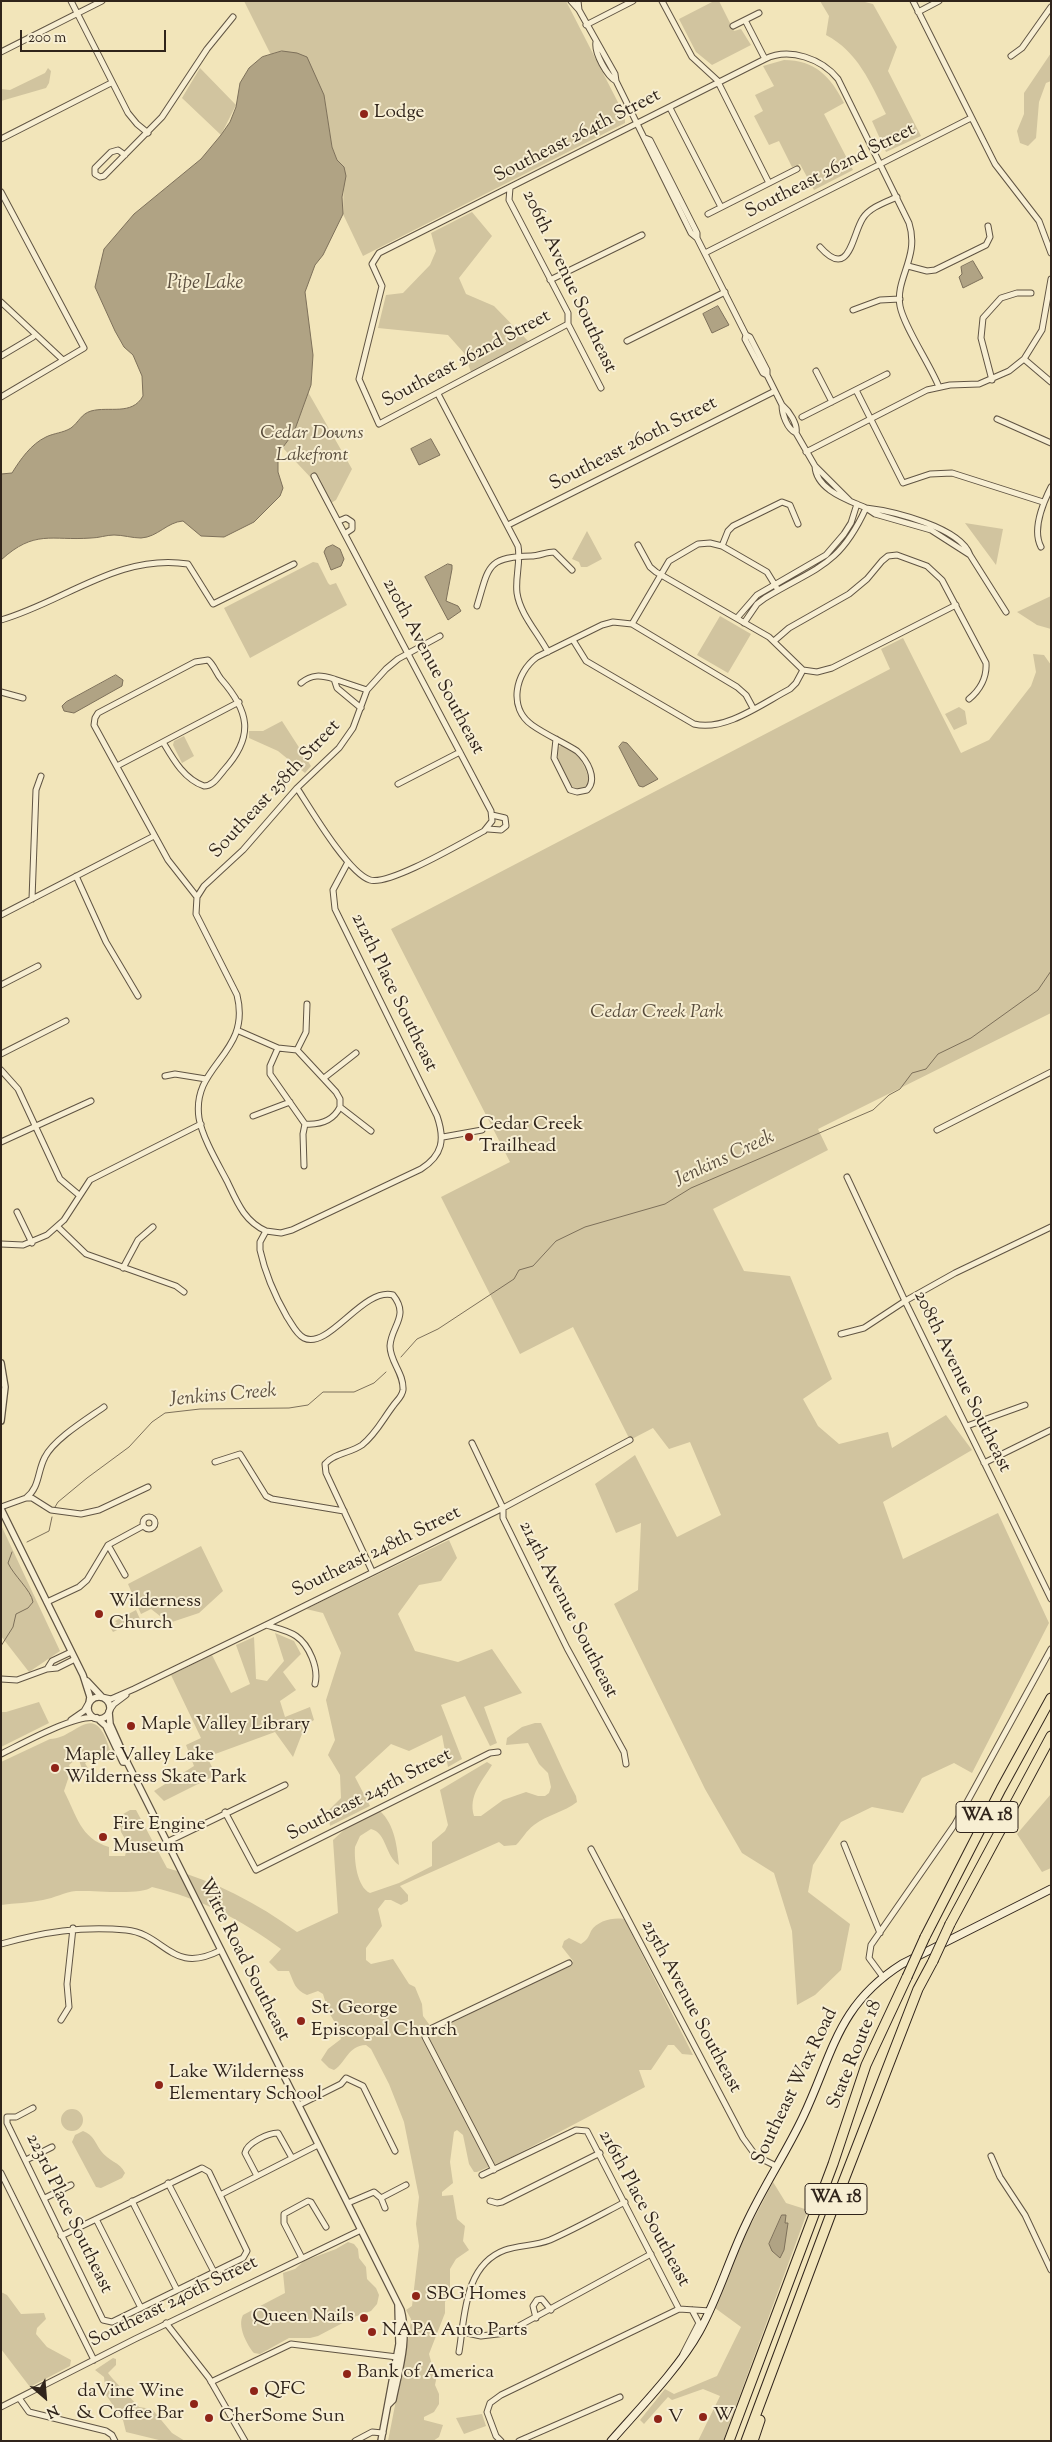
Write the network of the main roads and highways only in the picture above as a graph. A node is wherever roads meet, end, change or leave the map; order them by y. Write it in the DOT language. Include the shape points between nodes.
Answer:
graph roads {
  1 [pos="1051,1698"];
  2 [pos="1051,1736"];
  3 [pos="1051,1889"];
  4 [pos="782,2343"];
  5 [pos="610,2441"];
  6 [pos="729,2441"];
  7 [pos="746,2441"];
  8 [pos="753,2441"];
  1 -- 6 [label="highway, State Route 18 / WA 18, bridge" via="926,1937 866,2065 833,2164"];
  2 -- 4 [label="highway, State Route 18 / WA 18, bridge" via="918,1989"];
  3 -- 5 [label="main road, Southeast Wax Road" via="902,1964 883,1977 854,2006 844,2020 804,2116 744,2228 698,2335"];
  4 -- 7 [label="highway, State Route 18 / WA 18"];
  4 -- 8 [label="highway"];
}
